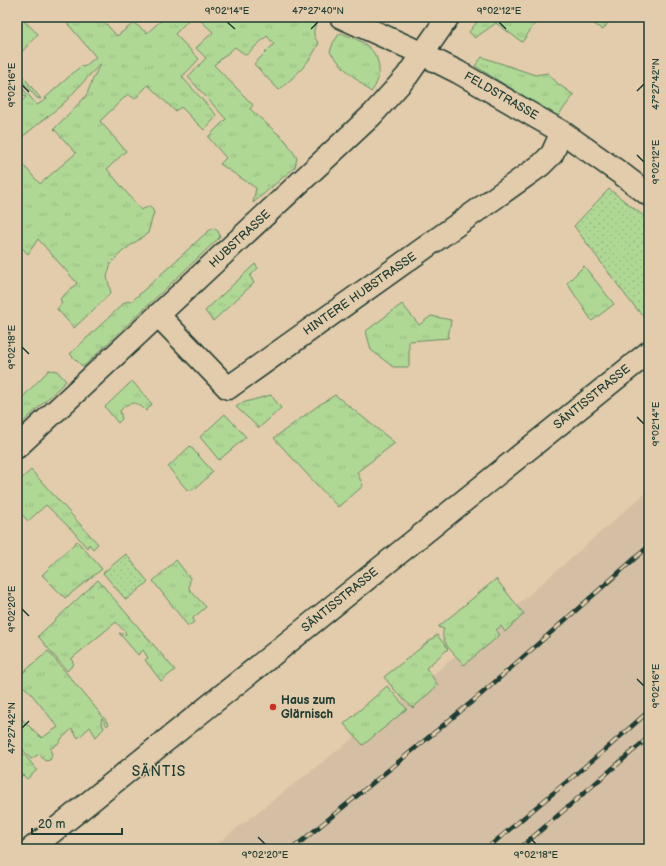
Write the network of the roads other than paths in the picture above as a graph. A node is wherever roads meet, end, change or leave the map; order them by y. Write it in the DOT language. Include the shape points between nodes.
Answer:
graph roads {
  1 [pos="341,17"];
  2 [pos="448,17"];
  3 [pos="423,54"];
  4 [pos="562,132"];
  5 [pos="649,195"];
  6 [pos="158,315"];
  7 [pos="649,352"];
  8 [pos="17,448"];
  9 [pos="31,849"];
  1 -- 3 [label="street, FELDSTRASSE"];
  2 -- 3 [label="street, HUBSTRASSE"];
  3 -- 4 [label="street, FELDSTRASSE"];
  3 -- 6 [label="street, HUBSTRASSE" via="372,115"];
  4 -- 5 [label="street, FELDSTRASSE"];
  4 -- 6 [label="street, HINTERE HUBSTRASSE" via="552,154 541,165 228,388"];
  6 -- 8 [label="street, HUBSTRASSE"];
  7 -- 9 [label="street, SÄNTISSTRASSE"];
}
